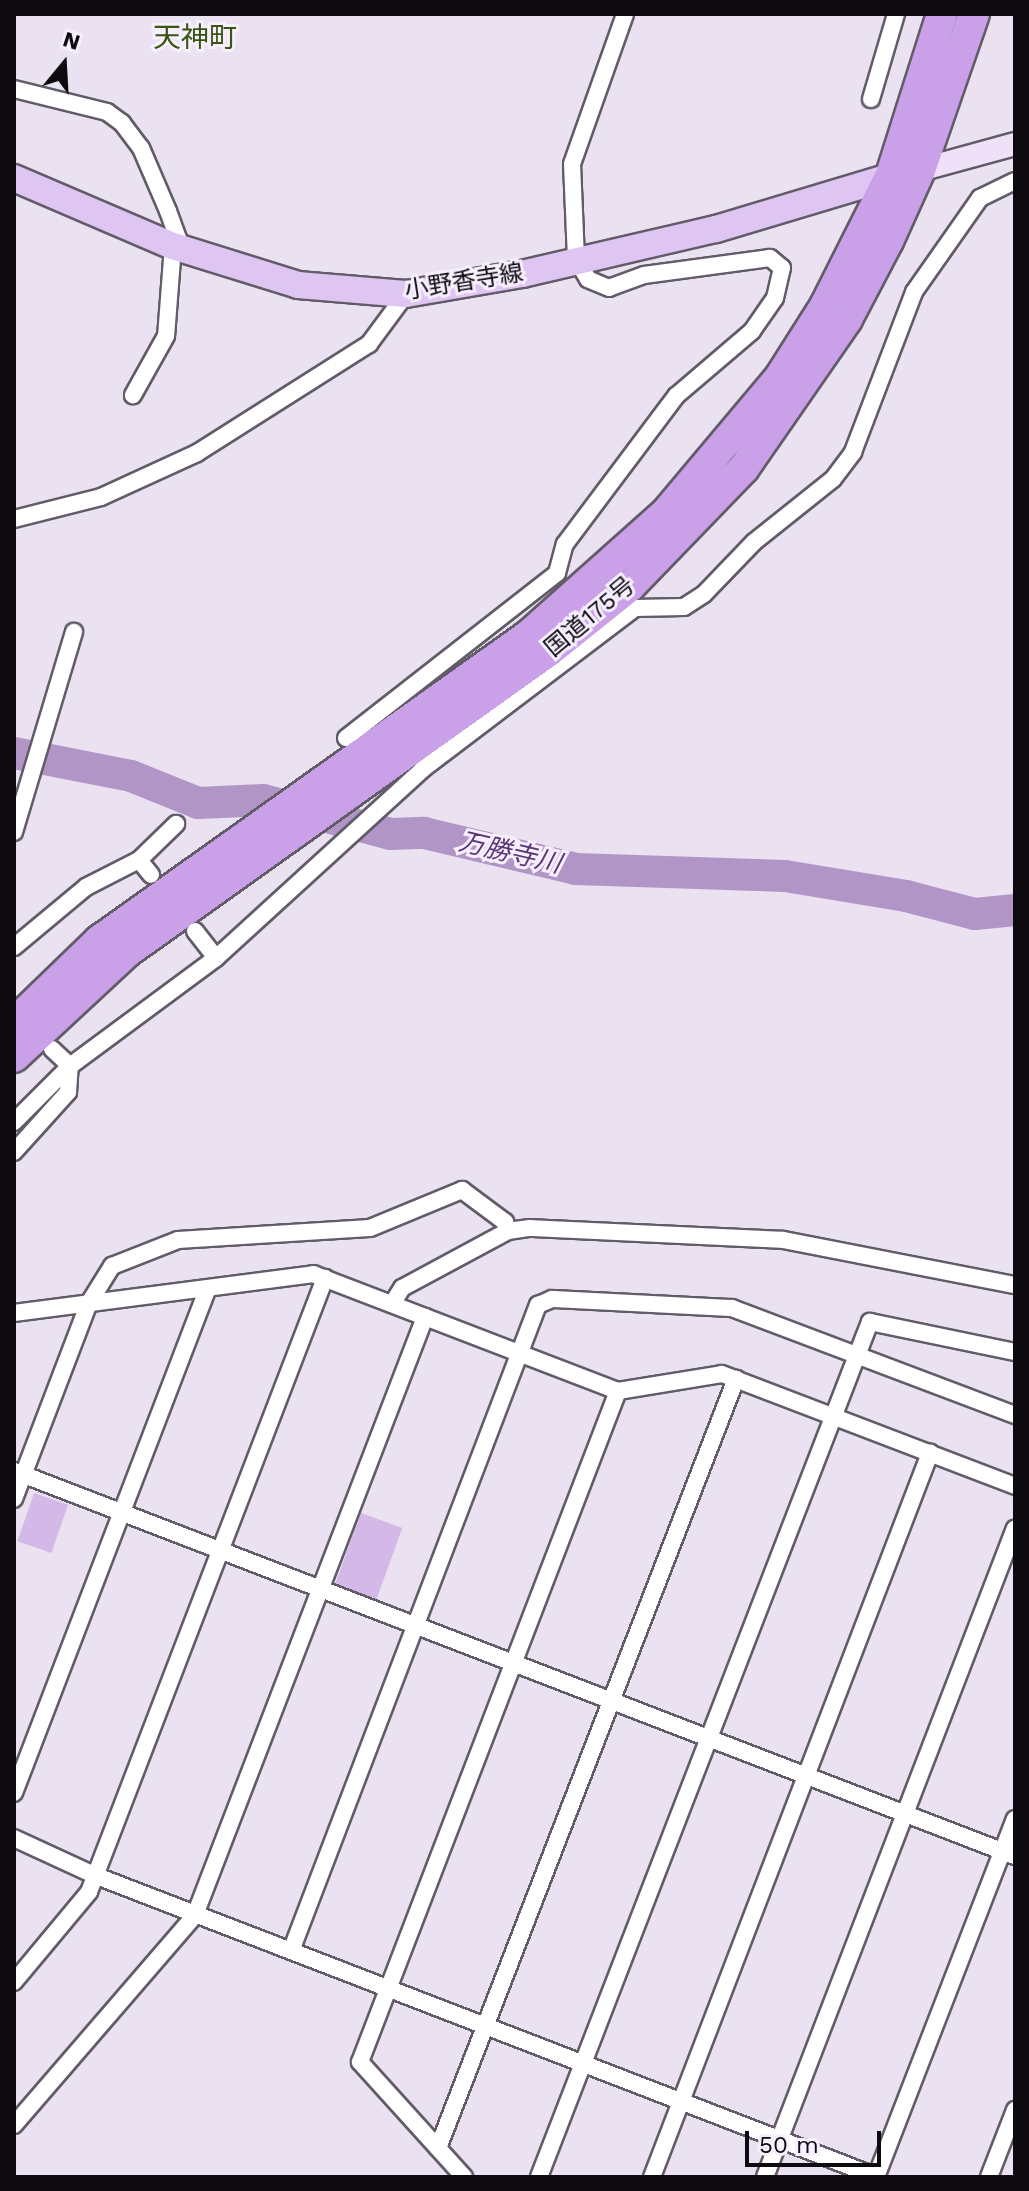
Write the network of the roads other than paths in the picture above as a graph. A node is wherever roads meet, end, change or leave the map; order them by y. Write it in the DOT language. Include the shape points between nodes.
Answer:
graph roads {
  1 [pos="896,14"];
  2 [pos="942,14"];
  3 [pos="974,14"];
  4 [pos="627,15"];
  5 [pos="14,89"];
  6 [pos="871,99"];
  7 [pos="1015,144"];
  8 [pos="906,173"];
  9 [pos="14,178"];
  10 [pos="1015,181"];
  11 [pos="173,246"];
  12 [pos="576,259"];
  13 [pos="406,294"];
  14 [pos="133,395"];
  15 [pos="14,519"];
  16 [pos="623,573"];
  17 [pos="74,632"];
  18 [pos="346,738"];
  19 [pos="176,824"];
  20 [pos="14,832"];
  21 [pos="139,860"];
  22 [pos="151,875"];
  23 [pos="195,931"];
  24 [pos="14,947"];
  25 [pos="216,958"];
  26 [pos="14,1023"];
  27 [pos="52,1049"];
  28 [pos="14,1057"];
  29 [pos="70,1066"];
  30 [pos="14,1122"];
  31 [pos="14,1152"];
  32 [pos="508,1231"];
  33 [pos="325,1278"];
  34 [pos="1015,1285"];
  35 [pos="208,1288"];
  36 [pos="89,1303"];
  37 [pos="392,1304"];
  38 [pos="14,1313"];
  39 [pos="425,1317"];
  40 [pos="1015,1352"];
  41 [pos="521,1354"];
  42 [pos="855,1355"];
  43 [pos="736,1379"];
  44 [pos="618,1391"];
  45 [pos="1015,1415"];
  46 [pos="832,1416"];
  47 [pos="930,1453"];
  48 [pos="19,1473"];
  49 [pos="1015,1486"];
  50 [pos="14,1499"];
  51 [pos="122,1512"];
  52 [pos="1015,1528"];
  53 [pos="220,1551"];
  54 [pos="320,1589"];
  55 [pos="417,1627"];
  56 [pos="513,1663"];
  57 [pos="610,1701"];
  58 [pos="709,1739"];
  59 [pos="807,1776"];
  60 [pos="14,1793"];
  61 [pos="904,1814"];
  62 [pos="1015,1819"];
  63 [pos="14,1838"];
  64 [pos="1009,1854"];
  65 [pos="94,1875"];
  66 [pos="195,1915"];
  67 [pos="291,1951"];
  68 [pos="14,1982"];
  69 [pos="387,1989"];
  70 [pos="484,2026"];
  71 [pos="583,2064"];
  72 [pos="681,2102"];
  73 [pos="1015,2110"];
  74 [pos="14,2125"];
  75 [pos="780,2140"];
  76 [pos="438,2148"];
  77 [pos="464,2177"];
  78 [pos="539,2177"];
  79 [pos="652,2177"];
  80 [pos="765,2177"];
  81 [pos="876,2177"];
  82 [pos="989,2177"];
  1 -- 6 [label="street"];
  2 -- 8 [label="highway, 国道175号"];
  3 -- 8 [label="highway, 国道175号"];
  4 -- 12 [label="street" via="572,164"];
  5 -- 11 [label="street" via="107,112 122,123 141,148 168,211 178,238"];
  7 -- 8 [label="main road"];
  8 -- 12 [label="main road, 小野香寺線" via="716,229"];
  8 -- 16 [label="highway, 国道175号" via="847,319 799,393 744,468"];
  9 -- 11 [label="main road, 小野香寺線"];
  10 -- 25 [label="street" via="980,198 914,292 853,452 833,479 754,542 704,594 684,607 635,608 423,769"];
  11 -- 13 [label="main road, 小野香寺線" via="298,285"];
  11 -- 14 [label="street" via="166,336"];
  12 -- 13 [label="main road, 小野香寺線"];
  12 -- 18 [label="street" via="588,279 609,288 644,275 760,257 782,268 782,278 752,331 676,396 565,544 557,573"];
  13 -- 15 [label="street" via="369,344 197,453 101,497"];
  16 -- 26 [label="highway, 国道175号" via="100,940"];
  16 -- 28 [label="highway, 国道175号" via="460,717 127,952"];
  17 -- 20 [label="street"];
  19 -- 21 [label="street"];
  21 -- 22 [label="street"];
  21 -- 24 [label="street" via="86,887"];
  23 -- 25 [label="street"];
  25 -- 29 [label="street"];
  27 -- 29 [label="street"];
  29 -- 30 [label="street"];
  29 -- 31 [label="street" via="68,1092"];
  32 -- 34 [label="street" via="783,1240"];
  32 -- 36 [label="street" via="505,1222 462,1190 370,1228 178,1240 112,1266"];
  32 -- 37 [label="street" via="402,1288"];
  33 -- 35 [label="street" via="313,1274"];
  33 -- 37 [label="street"];
  33 -- 53 [label="street"];
  35 -- 36 [label="street"];
  35 -- 51 [label="street"];
  36 -- 38 [label="street"];
  36 -- 48 [label="street"];
  37 -- 39 [label="street"];
  39 -- 41 [label="street"];
  39 -- 54 [label="street"];
  40 -- 42 [label="street" via="870,1322"];
  41 -- 42 [label="street" via="538,1305 552,1299 732,1308"];
  41 -- 44 [label="street"];
  41 -- 55 [label="street"];
  42 -- 45 [label="street"];
  42 -- 46 [label="street"];
  43 -- 44 [label="street" via="722,1374"];
  43 -- 46 [label="street"];
  43 -- 57 [label="street"];
  44 -- 56 [label="street"];
  46 -- 47 [label="street"];
  46 -- 58 [label="street"];
  47 -- 49 [label="street"];
  47 -- 59 [label="street"];
  48 -- 50 [label="street"];
  48 -- 51 [label="street"];
  51 -- 53 [label="street"];
  51 -- 60 [label="street"];
  52 -- 61 [label="street"];
  53 -- 54 [label="street"];
  53 -- 65 [label="street"];
  54 -- 55 [label="street"];
  54 -- 66 [label="street"];
  55 -- 56 [label="street"];
  55 -- 67 [label="street"];
  56 -- 57 [label="street"];
  56 -- 69 [label="street"];
  57 -- 58 [label="street"];
  57 -- 70 [label="street"];
  58 -- 59 [label="street"];
  58 -- 71 [label="street"];
  59 -- 61 [label="street"];
  59 -- 72 [label="street"];
  61 -- 64 [label="street"];
  61 -- 75 [label="street"];
  62 -- 64 [label="street"];
  63 -- 65 [label="street"];
  64 -- 81 [label="street"];
  65 -- 66 [label="street"];
  65 -- 68 [label="street" via="89,1892"];
  66 -- 67 [label="street"];
  66 -- 74 [label="street"];
  67 -- 69 [label="street"];
  69 -- 70 [label="street"];
  69 -- 76 [label="street" via="360,2062"];
  70 -- 71 [label="street"];
  70 -- 76 [label="street"];
  71 -- 72 [label="street"];
  71 -- 78 [label="street"];
  72 -- 75 [label="street"];
  72 -- 79 [label="street"];
  73 -- 82 [label="street"];
  75 -- 80 [label="street"];
  75 -- 81 [label="street"];
  76 -- 77 [label="street"];
}
